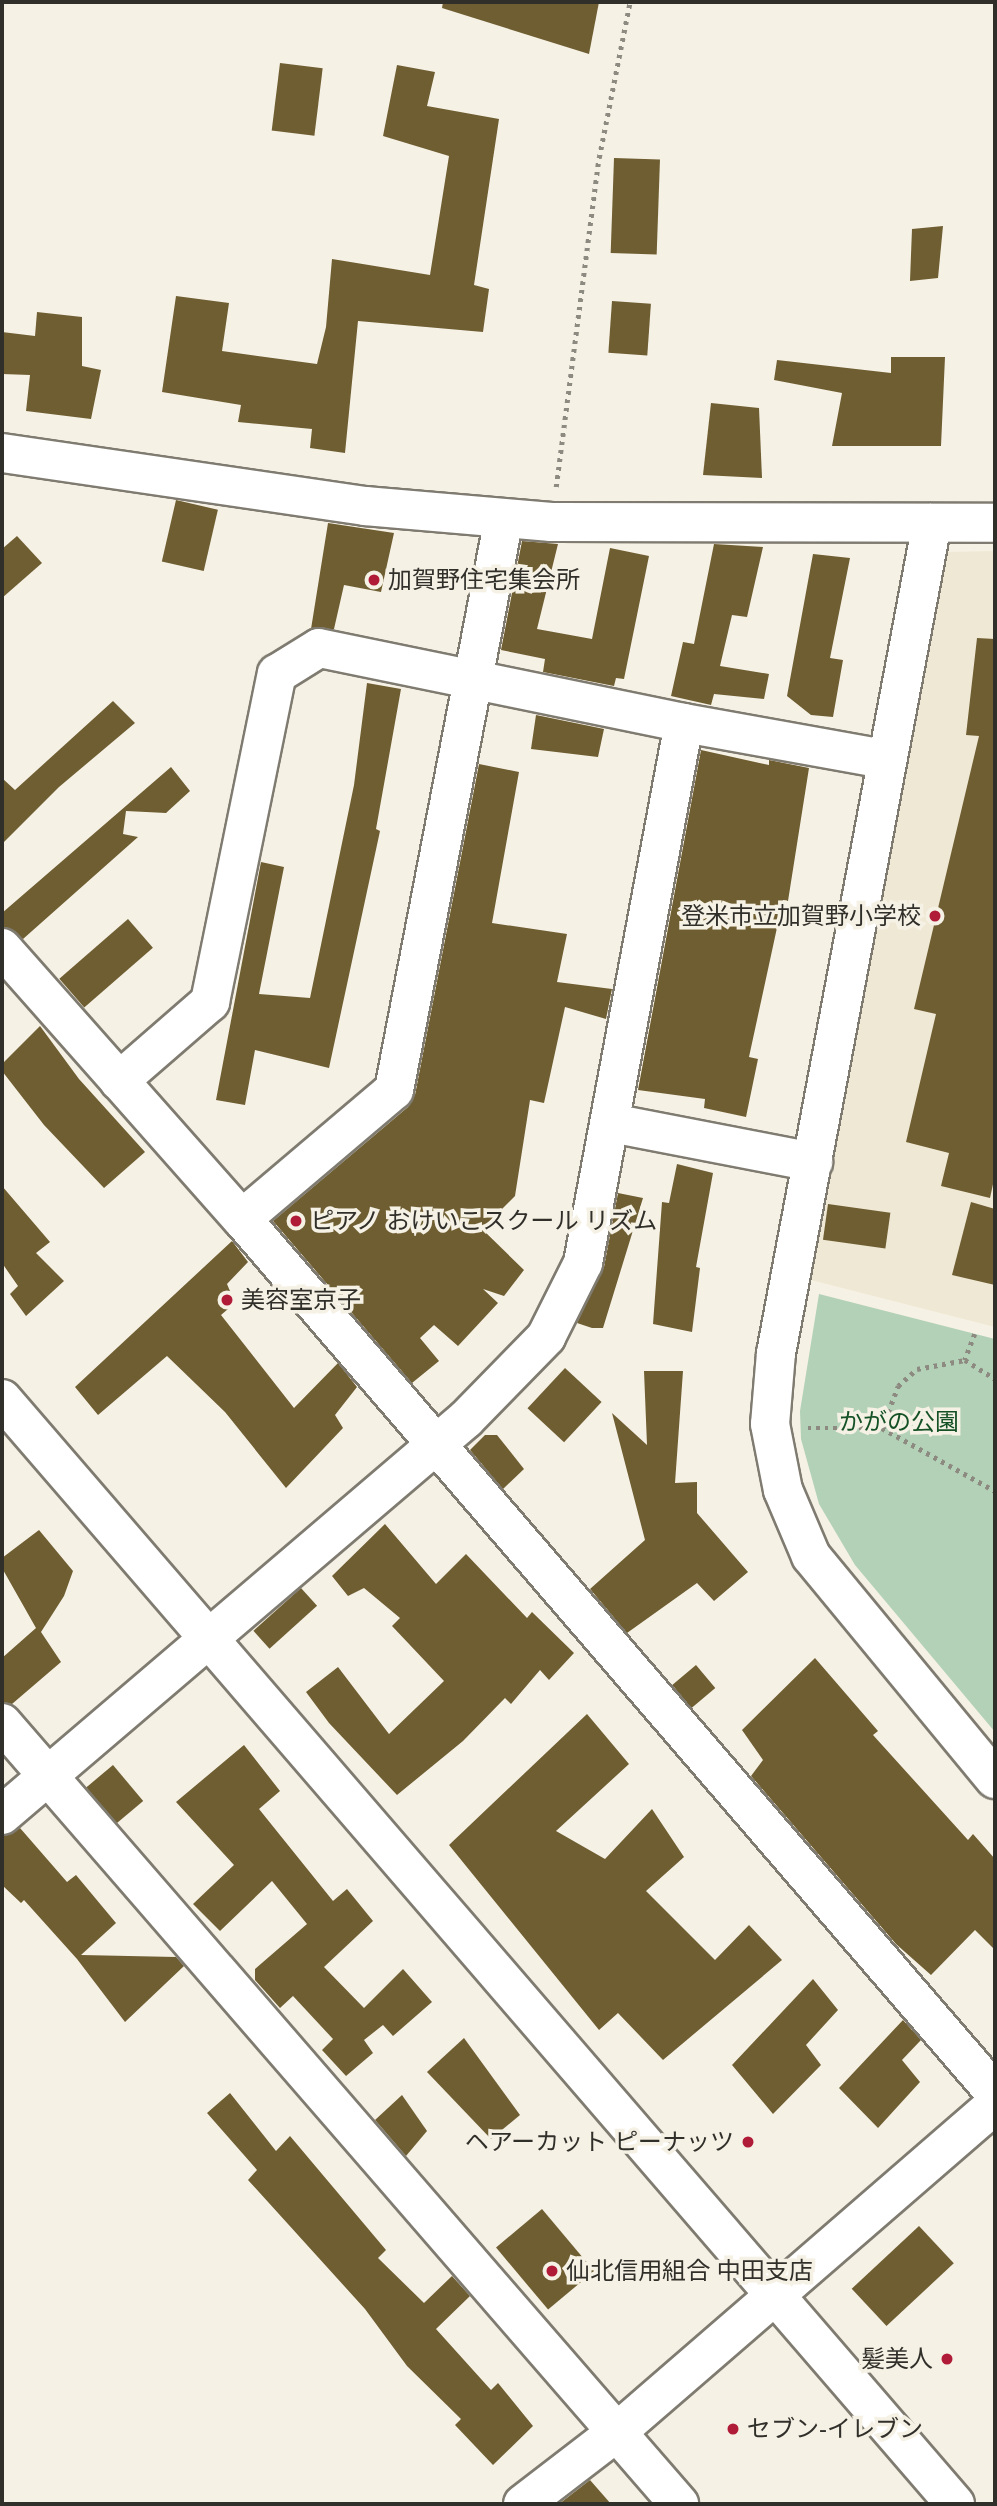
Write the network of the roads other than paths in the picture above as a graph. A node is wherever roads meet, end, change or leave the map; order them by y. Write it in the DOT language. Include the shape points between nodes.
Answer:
graph roads {
  1 [pos="2,453"];
  2 [pos="504,518"];
  3 [pos="932,523"];
  4 [pos="995,523"];
  5 [pos="472,681"];
  6 [pos="684,723"];
  7 [pos="885,759"];
  8 [pos="2,948"];
  9 [pos="119,1081"];
  10 [pos="611,1123"];
  11 [pos="813,1162"];
  12 [pos="243,1219"];
  13 [pos="2,1399"];
  14 [pos="435,1444"];
  15 [pos="206,1636"];
  16 [pos="2,1723"];
  17 [pos="46,1775"];
  18 [pos="995,1779"];
  19 [pos="2,1815"];
  20 [pos="995,2093"];
  21 [pos="995,2105"];
  22 [pos="776,2295"];
  23 [pos="617,2432"];
  24 [pos="523,2504"];
  25 [pos="679,2504"];
  26 [pos="955,2504"];
  1 -- 2 [label="street" via="365,506"];
  2 -- 3 [label="street"];
  2 -- 5 [label="street"];
  3 -- 4 [label="street"];
  3 -- 7 [label="street"];
  5 -- 6 [label="street"];
  5 -- 9 [label="street" via="319,649 277,674 210,1002"];
  5 -- 12 [label="street" via="394,1090"];
  6 -- 7 [label="street"];
  6 -- 10 [label="street"];
  7 -- 11 [label="street"];
  8 -- 9 [label="street"];
  9 -- 12 [label="street"];
  10 -- 11 [label="street"];
  10 -- 14 [label="street" via="583,1263 565,1304 523,1364"];
  11 -- 18 [label="street" via="771,1388 770,1424 783,1490 811,1556"];
  12 -- 14 [label="street"];
  13 -- 15 [label="street"];
  14 -- 15 [label="street"];
  14 -- 20 [label="street"];
  15 -- 17 [label="street"];
  15 -- 22 [label="street"];
  16 -- 17 [label="street"];
  17 -- 19 [label="street"];
  17 -- 23 [label="street"];
  21 -- 22 [label="street"];
  22 -- 23 [label="street"];
  22 -- 26 [label="street"];
  23 -- 24 [label="street"];
  23 -- 25 [label="street"];
}
